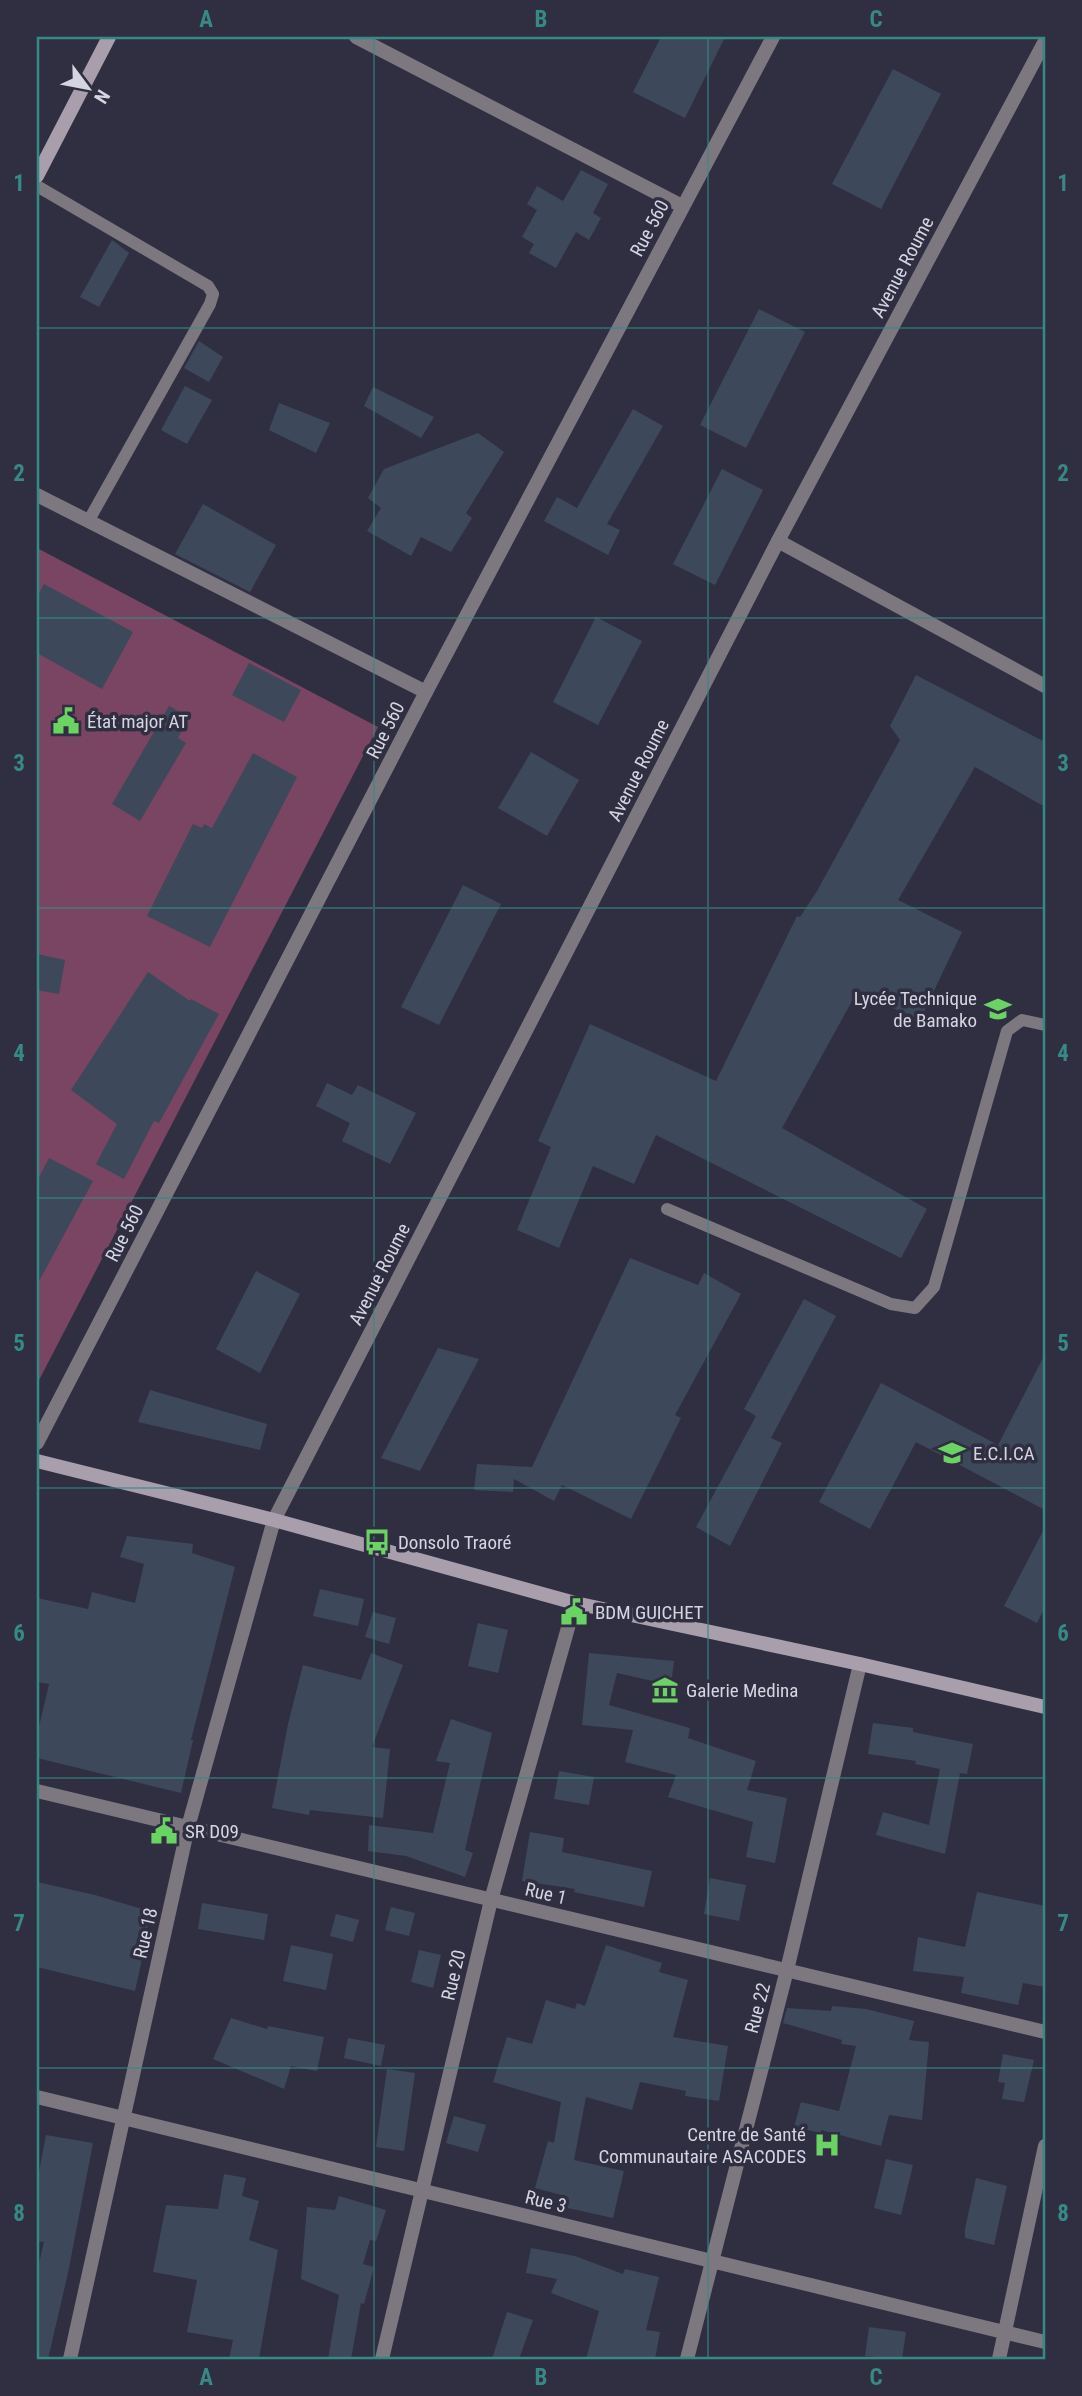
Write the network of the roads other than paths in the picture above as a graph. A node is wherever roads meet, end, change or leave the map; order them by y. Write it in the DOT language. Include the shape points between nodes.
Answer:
graph roads {
  1 [pos="109,37"];
  2 [pos="356,37"];
  3 [pos="773,37"];
  4 [pos="1045,41"];
  5 [pos="37,176"];
  6 [pos="37,186"];
  7 [pos="682,206"];
  8 [pos="37,495"];
  9 [pos="89,520"];
  10 [pos="778,541"];
  11 [pos="1045,686"];
  12 [pos="426,692"];
  13 [pos="1045,1025"];
  14 [pos="667,1209"];
  15 [pos="37,1443"];
  16 [pos="37,1461"];
  17 [pos="274,1520"];
  18 [pos="575,1603"];
  19 [pos="860,1664"];
  20 [pos="1045,1707"];
  21 [pos="37,1791"];
  22 [pos="188,1827"];
  23 [pos="491,1899"];
  24 [pos="787,1970"];
  25 [pos="1045,2032"];
  26 [pos="37,2097"];
  27 [pos="123,2118"];
  28 [pos="1045,2146"];
  29 [pos="422,2191"];
  30 [pos="711,2261"];
  31 [pos="1005,2332"];
  32 [pos="1045,2342"];
  33 [pos="70,2359"];
  34 [pos="382,2359"];
  35 [pos="687,2359"];
  36 [pos="999,2359"];
  1 -- 5 [label="main road"];
  2 -- 7 [label="street"];
  3 -- 7 [label="street, Rue 560"];
  4 -- 10 [label="street, Avenue Roume"];
  6 -- 9 [label="lane" via="208,286 213,294"];
  7 -- 12 [label="street, Rue 560"];
  8 -- 9 [label="street"];
  9 -- 12 [label="street"];
  10 -- 11 [label="street"];
  10 -- 17 [label="street, Avenue Roume"];
  12 -- 15 [label="street, Rue 560"];
  13 -- 14 [label="lane" via="1022,1020 1007,1031 934,1287 915,1308 891,1304"];
  16 -- 17 [label="main road"];
  17 -- 18 [label="main road"];
  17 -- 22 [label="street, Rue 18"];
  18 -- 19 [label="main road"];
  18 -- 23 [label="street, Rue 20"];
  19 -- 20 [label="main road"];
  19 -- 24 [label="street, Rue 22"];
  21 -- 22 [label="street, Rue 1"];
  22 -- 23 [label="street, Rue 1"];
  22 -- 27 [label="street, Rue 18"];
  23 -- 24 [label="street, Rue 1"];
  23 -- 29 [label="street, Rue 20"];
  24 -- 25 [label="street, Rue 1"];
  24 -- 30 [label="street, Rue 22"];
  26 -- 27 [label="street, Rue 3"];
  27 -- 29 [label="street, Rue 3"];
  27 -- 33 [label="street, Rue 18"];
  28 -- 31 [label="street"];
  29 -- 30 [label="street, Rue 3"];
  29 -- 34 [label="street, Rue 20"];
  30 -- 31 [label="street, Rue 3"];
  30 -- 35 [label="street, Rue 22"];
  31 -- 32 [label="street, Rue 3"];
  31 -- 36 [label="street"];
}
